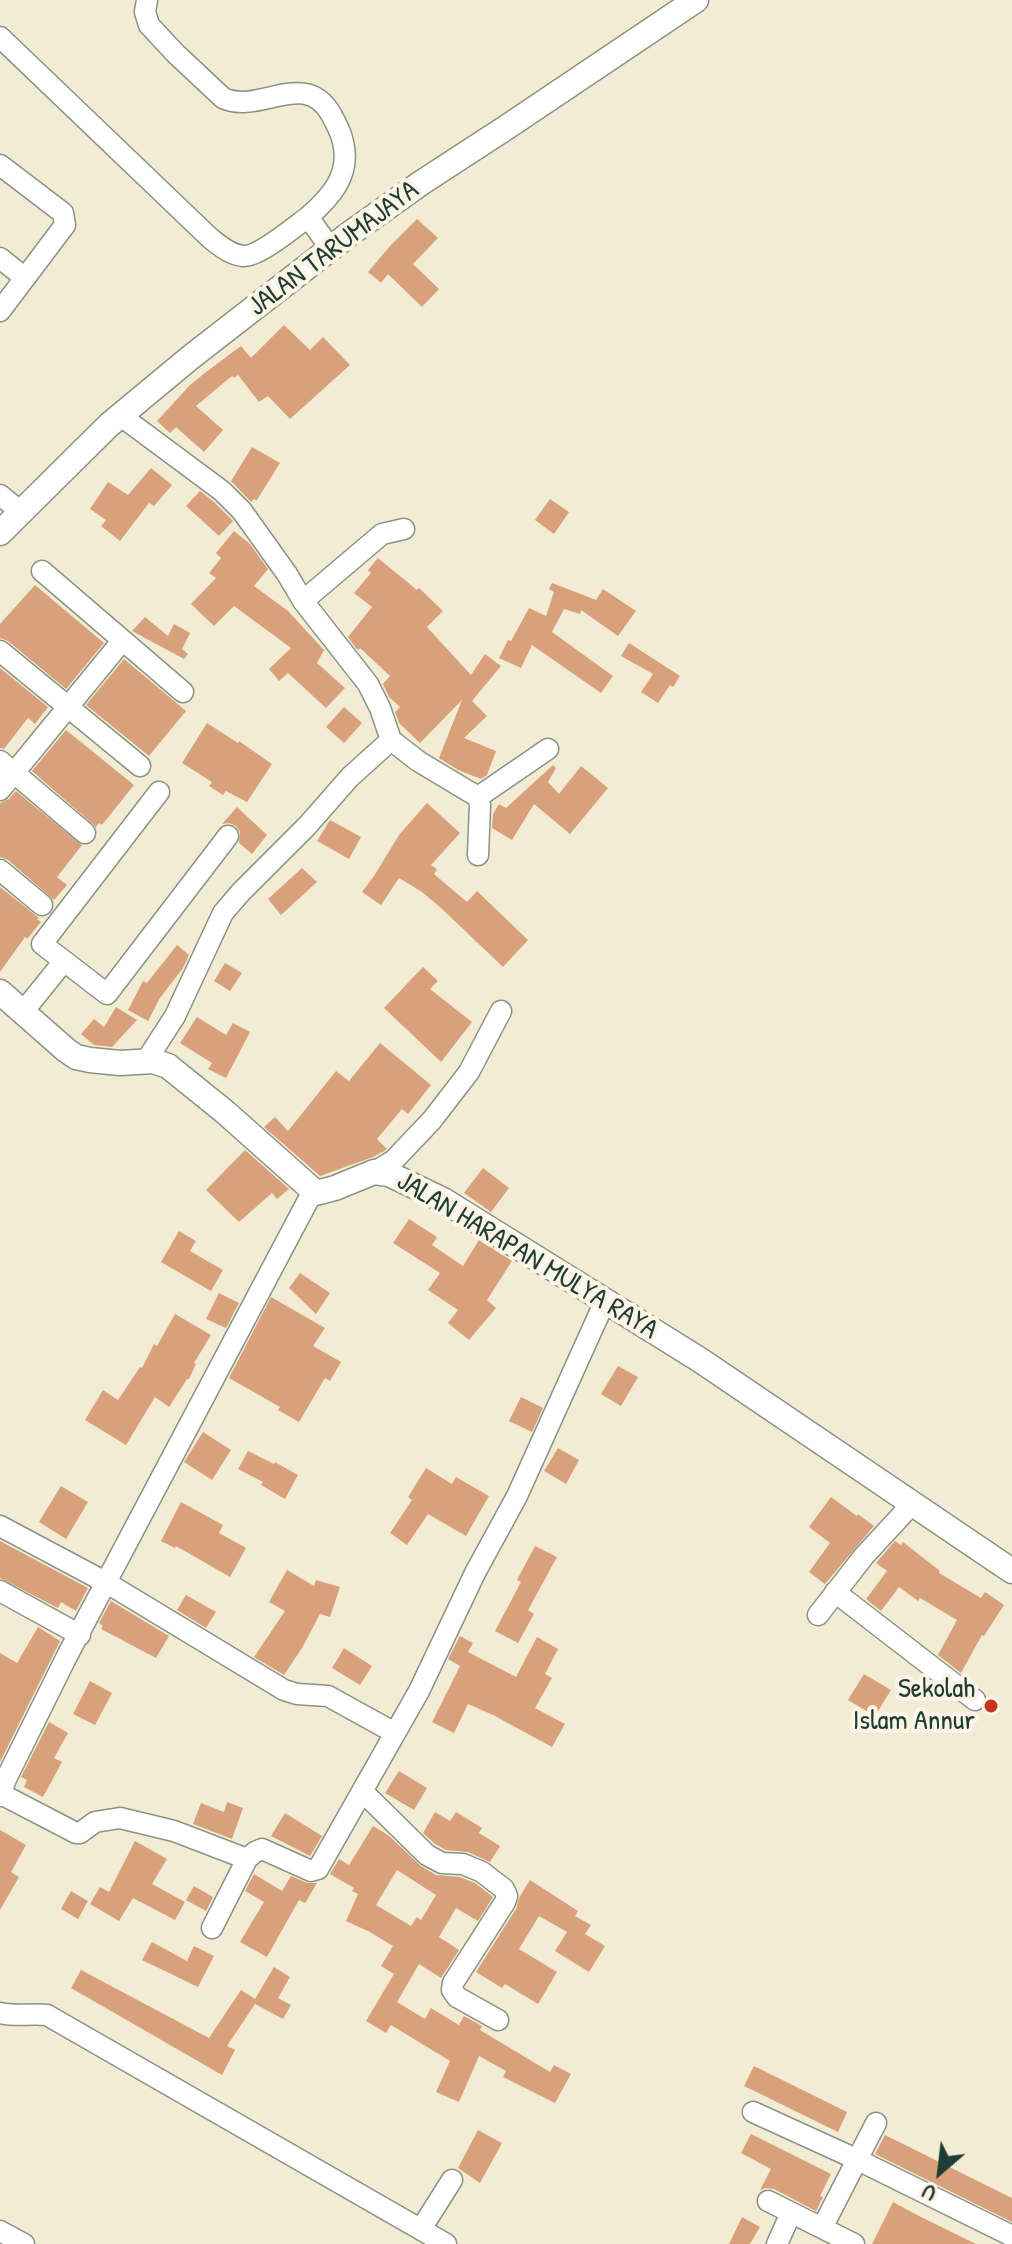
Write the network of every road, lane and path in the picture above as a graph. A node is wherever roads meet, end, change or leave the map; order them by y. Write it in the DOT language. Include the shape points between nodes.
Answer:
graph roads {
  1 [pos="147,0"];
  2 [pos="696,0"];
  3 [pos="0,37"];
  4 [pos="0,165"];
  5 [pos="308,217"];
  6 [pos="331,249"];
  7 [pos="0,258"];
  8 [pos="25,278"];
  9 [pos="0,311"];
  10 [pos="121,416"];
  11 [pos="0,495"];
  12 [pos="21,512"];
  13 [pos="404,529"];
  14 [pos="0,533"];
  15 [pos="42,571"];
  16 [pos="303,601"];
  17 [pos="122,641"];
  18 [pos="0,651"];
  19 [pos="183,692"];
  20 [pos="67,706"];
  21 [pos="391,740"];
  22 [pos="548,749"];
  23 [pos="7,766"];
  24 [pos="140,766"];
  25 [pos="0,790"];
  26 [pos="159,792"];
  27 [pos="478,797"];
  28 [pos="85,833"];
  29 [pos="228,836"];
  30 [pos="478,855"];
  31 [pos="0,870"];
  32 [pos="42,905"];
  33 [pos="64,961"];
  34 [pos="0,992"];
  35 [pos="501,1011"];
  36 [pos="22,1013"];
  37 [pos="146,1061"];
  38 [pos="374,1172"];
  39 [pos="313,1191"];
  40 [pos="605,1301"];
  41 [pos="912,1504"];
  42 [pos="0,1526"];
  43 [pos="1012,1571"];
  44 [pos="107,1583"];
  45 [pos="0,1591"];
  46 [pos="835,1592"];
  47 [pos="818,1615"];
  48 [pos="80,1635"];
  49 [pos="975,1700"];
  50 [pos="395,1733"];
  51 [pos="2,1786"];
  52 [pos="363,1792"];
  53 [pos="247,1859"];
  54 [pos="212,1928"];
  55 [pos="0,2013"];
  56 [pos="498,2020"];
  57 [pos="753,2112"];
  58 [pos="876,2123"];
  59 [pos="856,2159"];
  60 [pos="452,2180"];
  61 [pos="768,2201"];
  62 [pos="791,2213"];
  63 [pos="822,2228"];
  64 [pos="421,2229"];
  65 [pos="0,2231"];
  66 [pos="1012,2236"];
  67 [pos="24,2244"];
  68 [pos="446,2244"];
  69 [pos="777,2244"];
  70 [pos="854,2244"];
  1 -- 5 [label="street" via="149,25 223,98 251,101 302,92 324,101 341,134 345,166 331,194"];
  2 -- 6 [label="street, JALAN TARUMAJAYA"];
  3 -- 5 [label="street" via="226,250 249,255"];
  4 -- 8 [label="street" via="65,217 65,225"];
  5 -- 6 [label="street"];
  6 -- 10 [label="street, JALAN TARUMAJAYA"];
  7 -- 8 [label="street"];
  8 -- 9 [label="street"];
  10 -- 12 [label="street, JALAN TARUMAJAYA"];
  10 -- 16 [label="street" via="242,511"];
  11 -- 12 [label="street"];
  12 -- 14 [label="street, JALAN TARUMAJAYA"];
  13 -- 16 [label="street" via="382,534"];
  15 -- 17 [label="street"];
  16 -- 21 [label="street" via="368,684"];
  17 -- 19 [label="street"];
  17 -- 20 [label="street"];
  18 -- 20 [label="street"];
  20 -- 23 [label="street"];
  20 -- 24 [label="street"];
  21 -- 27 [label="street"];
  21 -- 37 [label="street" via="223,913 175,1016"];
  22 -- 27 [label="street"];
  23 -- 25 [label="street"];
  23 -- 28 [label="street"];
  26 -- 33 [label="street" via="42,944"];
  27 -- 30 [label="street"];
  29 -- 33 [label="street" via="107,994"];
  31 -- 32 [label="street"];
  33 -- 36 [label="street"];
  34 -- 36 [label="street"];
  35 -- 38 [label="street" via="469,1072 432,1120 394,1160"];
  36 -- 37 [label="street" via="76,1057"];
  37 -- 39 [label="street" via="161,1062 193,1085"];
  38 -- 39 [label="street, JALAN HARAPAN MULYA RAYA" via="322,1193"];
  38 -- 40 [label="street, JALAN HARAPAN MULYA RAYA" via="443,1200"];
  39 -- 44 [label="street"];
  40 -- 41 [label="street, JALAN HARAPAN MULYA RAYA"];
  40 -- 50 [label="street" via="517,1496"];
  41 -- 43 [label="street, JALAN HARAPAN MULYA RAYA"];
  41 -- 46 [label="street"];
  42 -- 44 [label="street"];
  44 -- 48 [label="street"];
  44 -- 50 [label="street" via="284,1690 328,1696"];
  45 -- 48 [label="street"];
  46 -- 47 [label="street"];
  46 -- 49 [label="street"];
  48 -- 51 [label="street"];
  50 -- 52 [label="street"];
  51 -- 53 [label="street" via="76,1833 95,1822 120,1818 174,1831"];
  52 -- 53 [label="street" via="315,1872 262,1849"];
  52 -- 56 [label="street" via="427,1855 482,1872 504,1889 505,1902 452,1990"];
  53 -- 54 [label="street"];
  55 -- 64 [label="street" via="47,2015"];
  57 -- 59 [label="street"];
  58 -- 59 [label="street"];
  59 -- 63 [label="street"];
  59 -- 66 [label="street"];
  60 -- 64 [label="street"];
  61 -- 62 [label="street"];
  62 -- 63 [label="street"];
  62 -- 69 [label="street"];
  63 -- 70 [label="street"];
  64 -- 68 [label="street"];
  65 -- 67 [label="street"];
}
